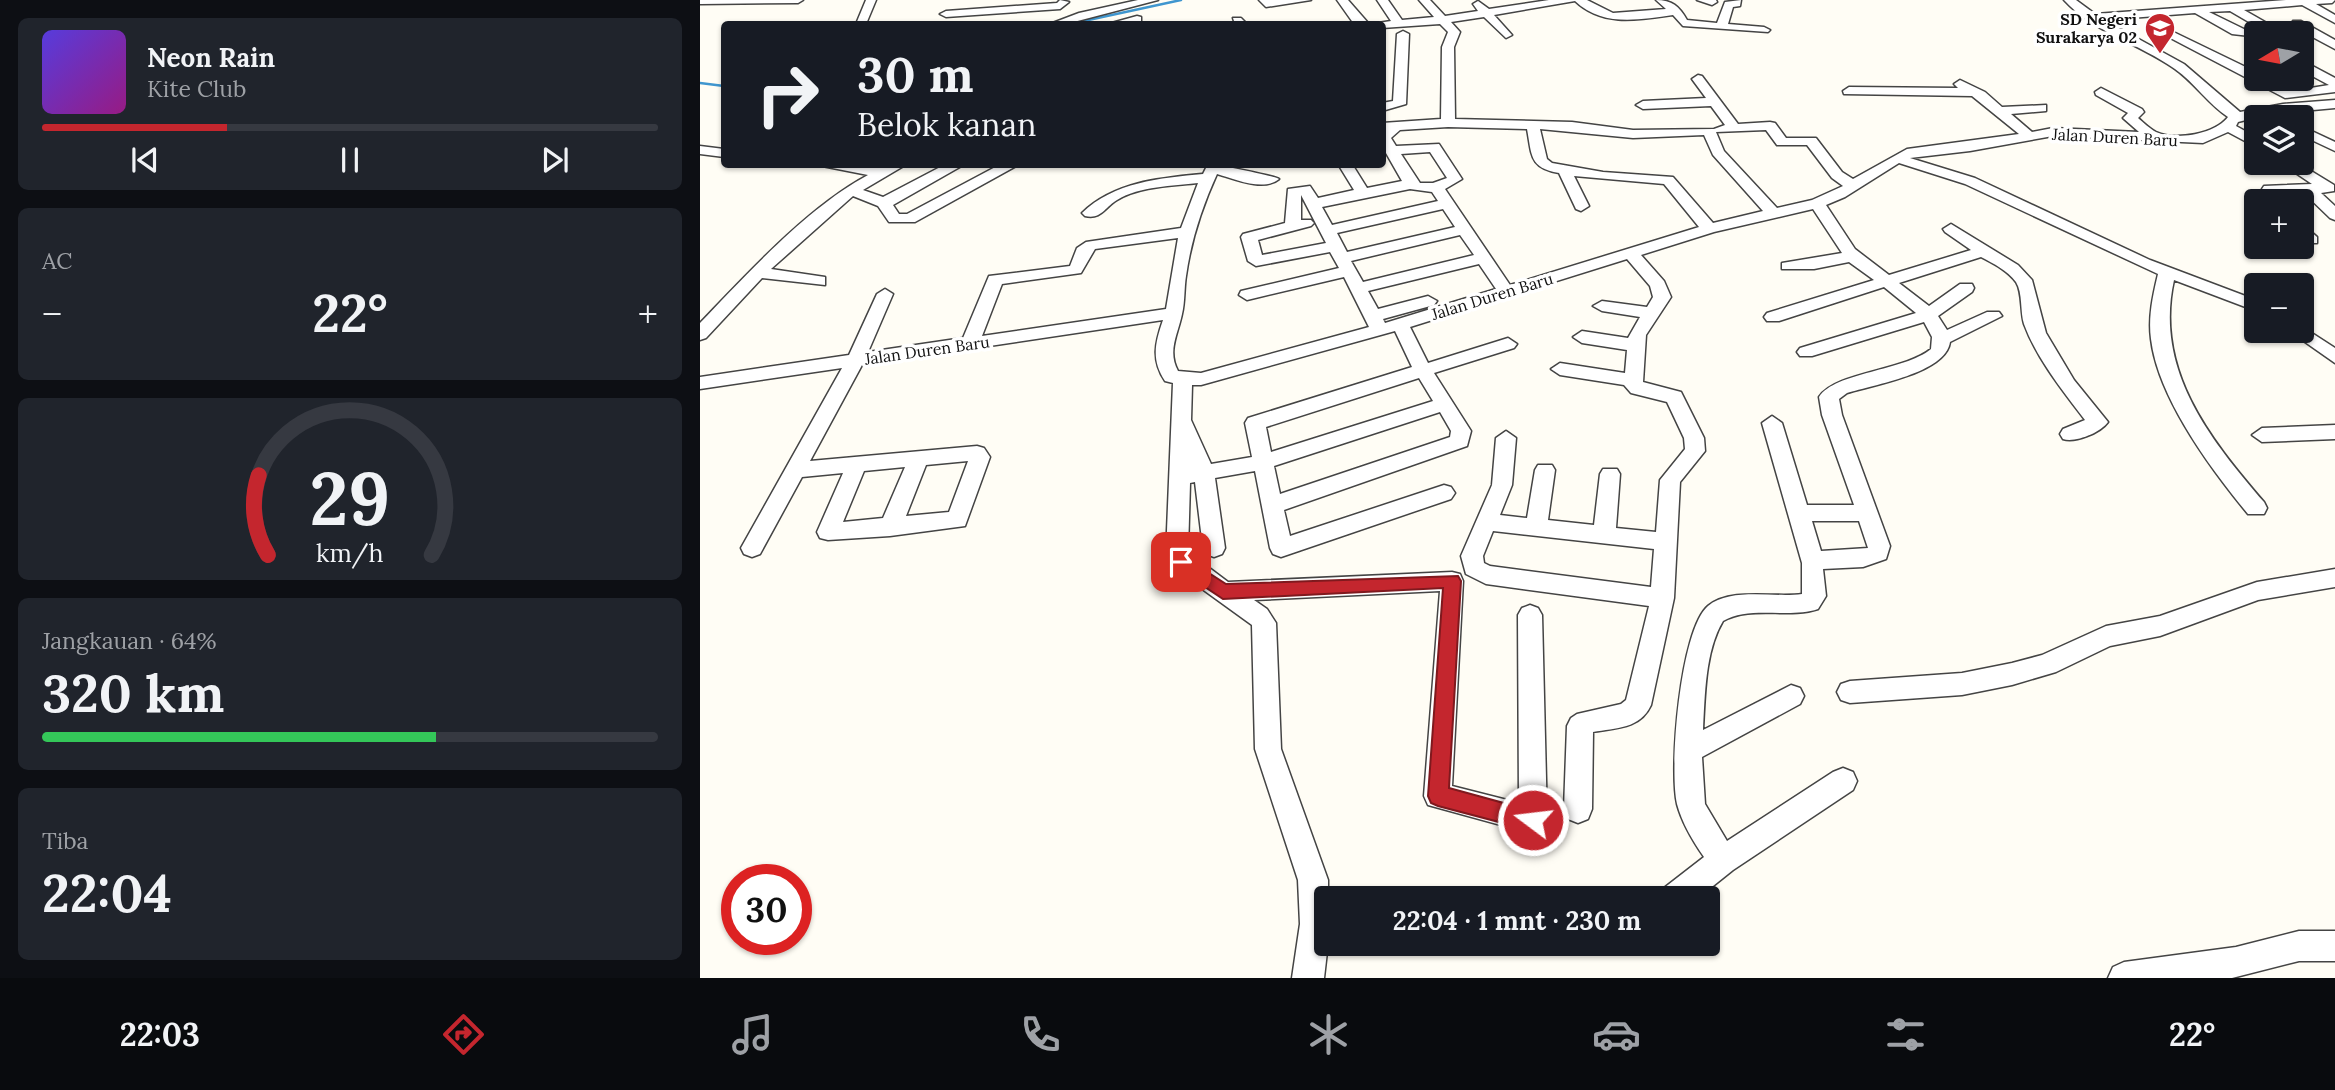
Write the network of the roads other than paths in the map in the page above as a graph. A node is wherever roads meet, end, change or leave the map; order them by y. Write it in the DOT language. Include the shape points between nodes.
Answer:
graph roads {
  1 [pos="725,0"];
  2 [pos="798,0"];
  3 [pos="871,0"];
  4 [pos="952,0"];
  5 [pos="1016,0"];
  6 [pos="1153,0"];
  7 [pos="1264,0"];
  8 [pos="1306,0"];
  9 [pos="1342,0"];
  10 [pos="1381,0"];
  11 [pos="1424,0"];
  12 [pos="1474,0"];
  13 [pos="1570,0"];
  14 [pos="1580,0"];
  15 [pos="1661,0"];
  16 [pos="1736,0"];
  17 [pos="2069,0"];
  18 [pos="2131,0"];
  19 [pos="2173,0"];
  20 [pos="2210,0"];
  21 [pos="2248,0"];
  22 [pos="700,1"];
  23 [pos="1549,1"];
  24 [pos="2332,1"];
  25 [pos="2289,2"];
  26 [pos="1063,3"];
  27 [pos="1128,4"];
  28 [pos="1516,4"];
  29 [pos="2307,4"];
  30 [pos="2264,6"];
  31 [pos="1630,8"];
  32 [pos="2228,8"];
  33 [pos="2193,10"];
  34 [pos="1676,11"];
  35 [pos="1486,13"];
  36 [pos="2150,13"];
  37 [pos="946,14"];
  38 [pos="1083,15"];
  39 [pos="1640,16"];
  40 [pos="2096,17"];
  41 [pos="1137,19"];
  42 [pos="1442,20"];
  43 [pos="2335,20"];
  44 [pos="863,21"];
  45 [pos="1064,21"];
  46 [pos="1128,21"];
  47 [pos="1358,21"];
  48 [pos="2253,21"];
  49 [pos="2293,21"];
  50 [pos="1534,23"];
  51 [pos="1386,26"];
  52 [pos="1721,27"];
  53 [pos="2161,29"];
  54 [pos="1764,30"];
  55 [pos="1406,31"];
  56 [pos="1386,32"];
  57 [pos="2314,33"];
  58 [pos="2244,34"];
  59 [pos="1506,35"];
  60 [pos="2335,45"];
  61 [pos="2241,69"];
  62 [pos="2244,69"];
  63 [pos="2244,71"];
  64 [pos="2314,71"];
  65 [pos="1698,79"];
  66 [pos="2332,80"];
  67 [pos="1955,82"];
  68 [pos="2314,86"];
  69 [pos="1849,91"];
  70 [pos="2282,91"];
  71 [pos="2301,91"];
  72 [pos="1972,92"];
  73 [pos="2101,92"];
  74 [pos="1714,102"];
  75 [pos="1643,104"];
  76 [pos="2335,104"];
  77 [pos="1386,106"];
  78 [pos="2041,107"];
  79 [pos="2314,107"];
  80 [pos="1996,111"];
  81 [pos="2244,120"];
  82 [pos="2234,122"];
  83 [pos="1448,123"];
  84 [pos="1532,127"];
  85 [pos="1734,128"];
  86 [pos="1709,131"];
  87 [pos="1386,132"];
  88 [pos="2244,132"];
  89 [pos="2028,135"];
  90 [pos="2314,136"];
  91 [pos="2155,138"];
  92 [pos="2335,147"];
  93 [pos="702,150"];
  94 [pos="1393,151"];
  95 [pos="721,153"];
  96 [pos="1897,158"];
  97 [pos="848,168"];
  98 [pos="892,168"];
  99 [pos="950,168"];
  100 [pos="1006,168"];
  101 [pos="1347,168"];
  102 [pos="1212,170"];
  103 [pos="1565,171"];
  104 [pos="883,173"];
  105 [pos="2309,175"];
  106 [pos="1272,179"];
  107 [pos="1411,184"];
  108 [pos="1854,186"];
  109 [pos="1436,187"];
  110 [pos="2308,188"];
  111 [pos="2332,188"];
  112 [pos="2269,189"];
  113 [pos="851,190"];
  114 [pos="1363,193"];
  115 [pos="884,203"];
  116 [pos="1447,203"];
  117 [pos="1817,203"];
  118 [pos="1313,204"];
  119 [pos="1581,206"];
  120 [pos="1090,213"];
  121 [pos="1773,213"];
  122 [pos="2335,215"];
  123 [pos="1293,226"];
  124 [pos="1464,229"];
  125 [pos="1709,229"];
  126 [pos="1951,229"];
  127 [pos="1189,232"];
  128 [pos="1335,245"];
  129 [pos="1983,251"];
  130 [pos="1630,253"];
  131 [pos="1483,258"];
  132 [pos="1857,259"];
  133 [pos="1788,265"];
  134 [pos="758,272"];
  135 [pos="2167,273"];
  136 [pos="819,281"];
  137 [pos="1887,281"];
  138 [pos="1503,287"];
  139 [pos="1358,288"];
  140 [pos="1966,288"];
  141 [pos="885,294"];
  142 [pos="1247,295"];
  143 [pos="2244,302"];
  144 [pos="1602,306"];
  145 [pos="1174,313"];
  146 [pos="1650,313"];
  147 [pos="1928,315"];
  148 [pos="1993,316"];
  149 [pos="1773,317"];
  150 [pos="1376,323"];
  151 [pos="1400,324"];
  152 [pos="700,334"];
  153 [pos="1582,337"];
  154 [pos="2314,339"];
  155 [pos="1942,340"];
  156 [pos="1508,344"];
  157 [pos="968,345"];
  158 [pos="1634,345"];
  159 [pos="2331,350"];
  160 [pos="1806,352"];
  161 [pos="855,361"];
  162 [pos="1560,369"];
  163 [pos="1423,370"];
  164 [pos="1183,379"];
  165 [pos="1631,380"];
  166 [pos="700,383"];
  167 [pos="1444,404"];
  168 [pos="1772,423"];
  169 [pos="2335,432"];
  170 [pos="2070,434"];
  171 [pos="2262,435"];
  172 [pos="1506,438"];
  173 [pos="919,458"];
  174 [pos="1263,463"];
  175 [pos="857,464"];
  176 [pos="794,470"];
  177 [pos="1545,470"];
  178 [pos="1610,474"];
  179 [pos="1192,476"];
  180 [pos="1444,493"];
  181 [pos="1270,506"];
  182 [pos="2256,508"];
  183 [pos="1799,513"];
  184 [pos="1867,513"];
  185 [pos="1485,522"];
  186 [pos="890,528"];
  187 [pos="1536,528"];
  188 [pos="1604,535"];
  189 [pos="1668,542"];
  190 [pos="752,548"];
  191 [pos="1214,548"];
  192 [pos="1814,563"];
  193 [pos="2335,578"];
  194 [pos="1223,592"];
  195 [pos="1662,598"];
  196 [pos="1530,615"];
  197 [pos="1850,692"];
  198 [pos="1791,696"];
  199 [pos="1690,750"];
  200 [pos="1843,781"];
  201 [pos="1578,809"];
  202 [pos="1723,860"];
  203 [pos="1689,886"];
  204 [pos="2335,946"];
  205 [pos="1308,978"];
  206 [pos="2124,978"];
  1 -- 2 [label="street"];
  1 -- 22 [label="street"];
  3 -- 44 [label="street"];
  4 -- 5 [label="street" via="951,4"];
  6 -- 27 [label="street"];
  7 -- 8 [label="street" via="1275,5"];
  9 -- 47 [label="street"];
  10 -- 55 [label="street"];
  11 -- 42 [label="street"];
  12 -- 35 [label="street"];
  13 -- 23 [label="street"];
  14 -- 39 [label="street" via="1603,16"];
  15 -- 34 [label="street"];
  16 -- 52 [label="street" via="1729,5"];
  17 -- 40 [label="street"];
  18 -- 36 [label="street"];
  19 -- 33 [label="street"];
  20 -- 32 [label="street"];
  21 -- 30 [label="street"];
  23 -- 28 [label="street"];
  24 -- 29 [label="street"];
  25 -- 29 [label="street"];
  25 -- 30 [label="street"];
  26 -- 27 [label="street"];
  26 -- 37 [label="street"];
  26 -- 38 [label="street" via="1054,14"];
  27 -- 38 [label="street"];
  28 -- 35 [label="street"];
  28 -- 50 [label="street"];
  29 -- 43 [label="street"];
  30 -- 32 [label="street"];
  30 -- 49 [label="street"];
  31 -- 39 [label="street"];
  32 -- 33 [label="street"];
  32 -- 48 [label="street"];
  33 -- 36 [label="street"];
  33 -- 58 [label="street"];
  34 -- 39 [label="street"];
  34 -- 52 [label="street" via="1683,23"];
  35 -- 42 [label="street"];
  35 -- 59 [label="street"];
  36 -- 40 [label="street"];
  38 -- 45 [label="street"];
  40 -- 82 [label="street" via="2183,70"];
  41 -- 46 [label="street"];
  42 -- 55 [label="street"];
  42 -- 83 [label="street" via="1449,36"];
  51 -- 55 [label="street"];
  52 -- 54 [label="street"];
  53 -- 61 [label="street"];
  55 -- 56 [label="street"];
  55 -- 77 [label="street" via="1399,104"];
  57 -- 60 [label="street"];
  61 -- 62 [label="street"];
  61 -- 63 [label="street"];
  64 -- 66 [label="street"];
  65 -- 74 [label="street"];
  66 -- 68 [label="street"];
  67 -- 72 [label="street"];
  69 -- 72 [label="street"];
  70 -- 71 [label="street" via="2290,95"];
  72 -- 80 [label="street"];
  73 -- 91 [label="street" via="2137,112 2130,118"];
  74 -- 75 [label="street"];
  74 -- 85 [label="street"];
  76 -- 79 [label="street, Jalan Duren Baru"];
  78 -- 80 [label="street"];
  80 -- 89 [label="street"];
  81 -- 82 [label="street, Jalan Duren Baru"];
  82 -- 88 [label="street"];
  82 -- 91 [label="street, Jalan Duren Baru" via="2203,139"];
  83 -- 84 [label="street"];
  83 -- 87 [label="street"];
  84 -- 86 [label="street" via="1572,126 1633,134"];
  84 -- 103 [label="street" via="1544,165"];
  85 -- 86 [label="street"];
  85 -- 108 [label="street" via="1770,127 1782,142 1811,141 1837,175"];
  86 -- 121 [label="street" via="1718,152"];
  87 -- 94 [label="street"];
  89 -- 91 [label="street, Jalan Duren Baru"];
  89 -- 96 [label="street, Jalan Duren Baru"];
  90 -- 92 [label="street"];
  93 -- 95 [label="street"];
  94 -- 107 [label="street"];
  94 -- 109 [label="street" via="1434,148 1455,176 1452,182"];
  96 -- 108 [label="street, Jalan Duren Baru"];
  96 -- 135 [label="street" via="2027,205"];
  97 -- 104 [label="street"];
  98 -- 104 [label="street"];
  99 -- 115 [label="street"];
  100 -- 115 [label="street" via="914,218 894,219"];
  101 -- 114 [label="street"];
  102 -- 106 [label="street"];
  102 -- 120 [label="street" via="1115,195 1101,210"];
  102 -- 127 [label="street"];
  103 -- 119 [label="street"];
  103 -- 125 [label="street" via="1668,180"];
  104 -- 113 [label="street"];
  105 -- 111 [label="street"];
  107 -- 109 [label="street"];
  107 -- 114 [label="street"];
  108 -- 117 [label="street, Jalan Duren Baru"];
  109 -- 116 [label="street"];
  110 -- 111 [label="street"];
  110 -- 112 [label="street"];
  110 -- 122 [label="street"];
  113 -- 115 [label="street"];
  113 -- 134 [label="street"];
  114 -- 118 [label="street"];
  116 -- 124 [label="street"];
  116 -- 128 [label="street"];
  117 -- 121 [label="street, Jalan Duren Baru"];
  117 -- 132 [label="street"];
  118 -- 123 [label="street" via="1305,189 1293,191"];
  118 -- 128 [label="street"];
  121 -- 125 [label="street, Jalan Duren Baru"];
  123 -- 128 [label="street"];
  123 -- 128 [label="street" via="1249,237 1256,261"];
  124 -- 128 [label="street"];
  124 -- 131 [label="street"];
  125 -- 130 [label="street, Jalan Duren Baru"];
  126 -- 129 [label="street"];
  127 -- 145 [label="street" via="1175,282"];
  127 -- 157 [label="street" via="1092,245 1085,248 1075,270 995,280"];
  128 -- 139 [label="street"];
  128 -- 142 [label="street"];
  129 -- 137 [label="street"];
  129 -- 170 [label="street" via="2012,268 2026,284 2037,333 2067,384 2095,415 2098,422"];
  130 -- 138 [label="street, Jalan Duren Baru"];
  130 -- 146 [label="street" via="1661,291 1660,303"];
  131 -- 138 [label="street"];
  131 -- 139 [label="street"];
  132 -- 133 [label="street"];
  132 -- 137 [label="street"];
  134 -- 136 [label="street"];
  134 -- 152 [label="street"];
  135 -- 143 [label="street"];
  135 -- 182 [label="street" via="2160,342 2168,372 2235,484"];
  137 -- 147 [label="street"];
  137 -- 149 [label="street"];
  138 -- 150 [label="street"];
  138 -- 151 [label="street, Jalan Duren Baru"];
  139 -- 150 [label="street"];
  140 -- 147 [label="street"];
  141 -- 161 [label="street"];
  144 -- 146 [label="street"];
  145 -- 157 [label="street, Jalan Duren Baru"];
  145 -- 164 [label="street" via="1164,369"];
  146 -- 158 [label="street"];
  147 -- 155 [label="street"];
  147 -- 160 [label="street"];
  148 -- 155 [label="street"];
  150 -- 151 [label="street, Jalan Duren Baru"];
  150 -- 164 [label="street, Jalan Duren Baru" via="1201,379"];
  151 -- 163 [label="street"];
  153 -- 158 [label="street"];
  154 -- 159 [label="street"];
  155 -- 184 [label="street" via="1938,356 1840,389 1829,397"];
  156 -- 163 [label="street"];
  157 -- 161 [label="street, Jalan Duren Baru"];
  158 -- 165 [label="street"];
  161 -- 166 [label="street, Jalan Duren Baru"];
  161 -- 176 [label="street"];
  162 -- 165 [label="street"];
  163 -- 167 [label="street"];
  163 -- 174 [label="street" via="1255,423"];
  164 -- 179 [label="street" via="1181,419"];
  165 -- 189 [label="street" via="1638,389 1674,397 1696,444 1692,456 1670,480"];
  167 -- 174 [label="street"];
  167 -- 181 [label="street" via="1461,431 1456,444"];
  168 -- 183 [label="street"];
  169 -- 171 [label="street"];
  172 -- 185 [label="street" via="1505,475"];
  173 -- 175 [label="street"];
  173 -- 186 [label="street"];
  173 -- 186 [label="street" via="977,453 980,457 957,520"];
  174 -- 179 [label="street"];
  174 -- 181 [label="street"];
  175 -- 176 [label="street"];
  175 -- 186 [label="street" via="828,532"];
  176 -- 190 [label="street"];
  177 -- 187 [label="street"];
  178 -- 188 [label="street"];
  179 -- 191 [label="street"];
  179 -- 194 [label="street" via="1177,555"];
  180 -- 181 [label="street" via="1284,548"];
  183 -- 184 [label="street"];
  183 -- 192 [label="street"];
  184 -- 192 [label="street" via="1878,553"];
  185 -- 187 [label="street"];
  185 -- 195 [label="street" via="1472,556 1479,573"];
  187 -- 188 [label="street"];
  188 -- 189 [label="street"];
  189 -- 195 [label="street"];
  192 -- 199 [label="street" via="1810,602 1725,609 1709,621 1695,678"];
  193 -- 197 [label="street" via="2256,592 2160,626 2106,636 2047,664 2012,674 1962,684"];
  194 -- 196 [label="street" via="1452,581 1438,796 1533,820"];
  194 -- 205 [label="street" via="1259,616 1266,633 1268,749 1313,880 1315,924"];
  195 -- 201 [label="street" via="1636,709 1580,726"];
  198 -- 199 [label="street"];
  199 -- 202 [label="street" via="1691,805"];
  200 -- 202 [label="street"];
  202 -- 203 [label="street"];
  204 -- 206 [label="street" via="2299,946 2236,962"];
}
